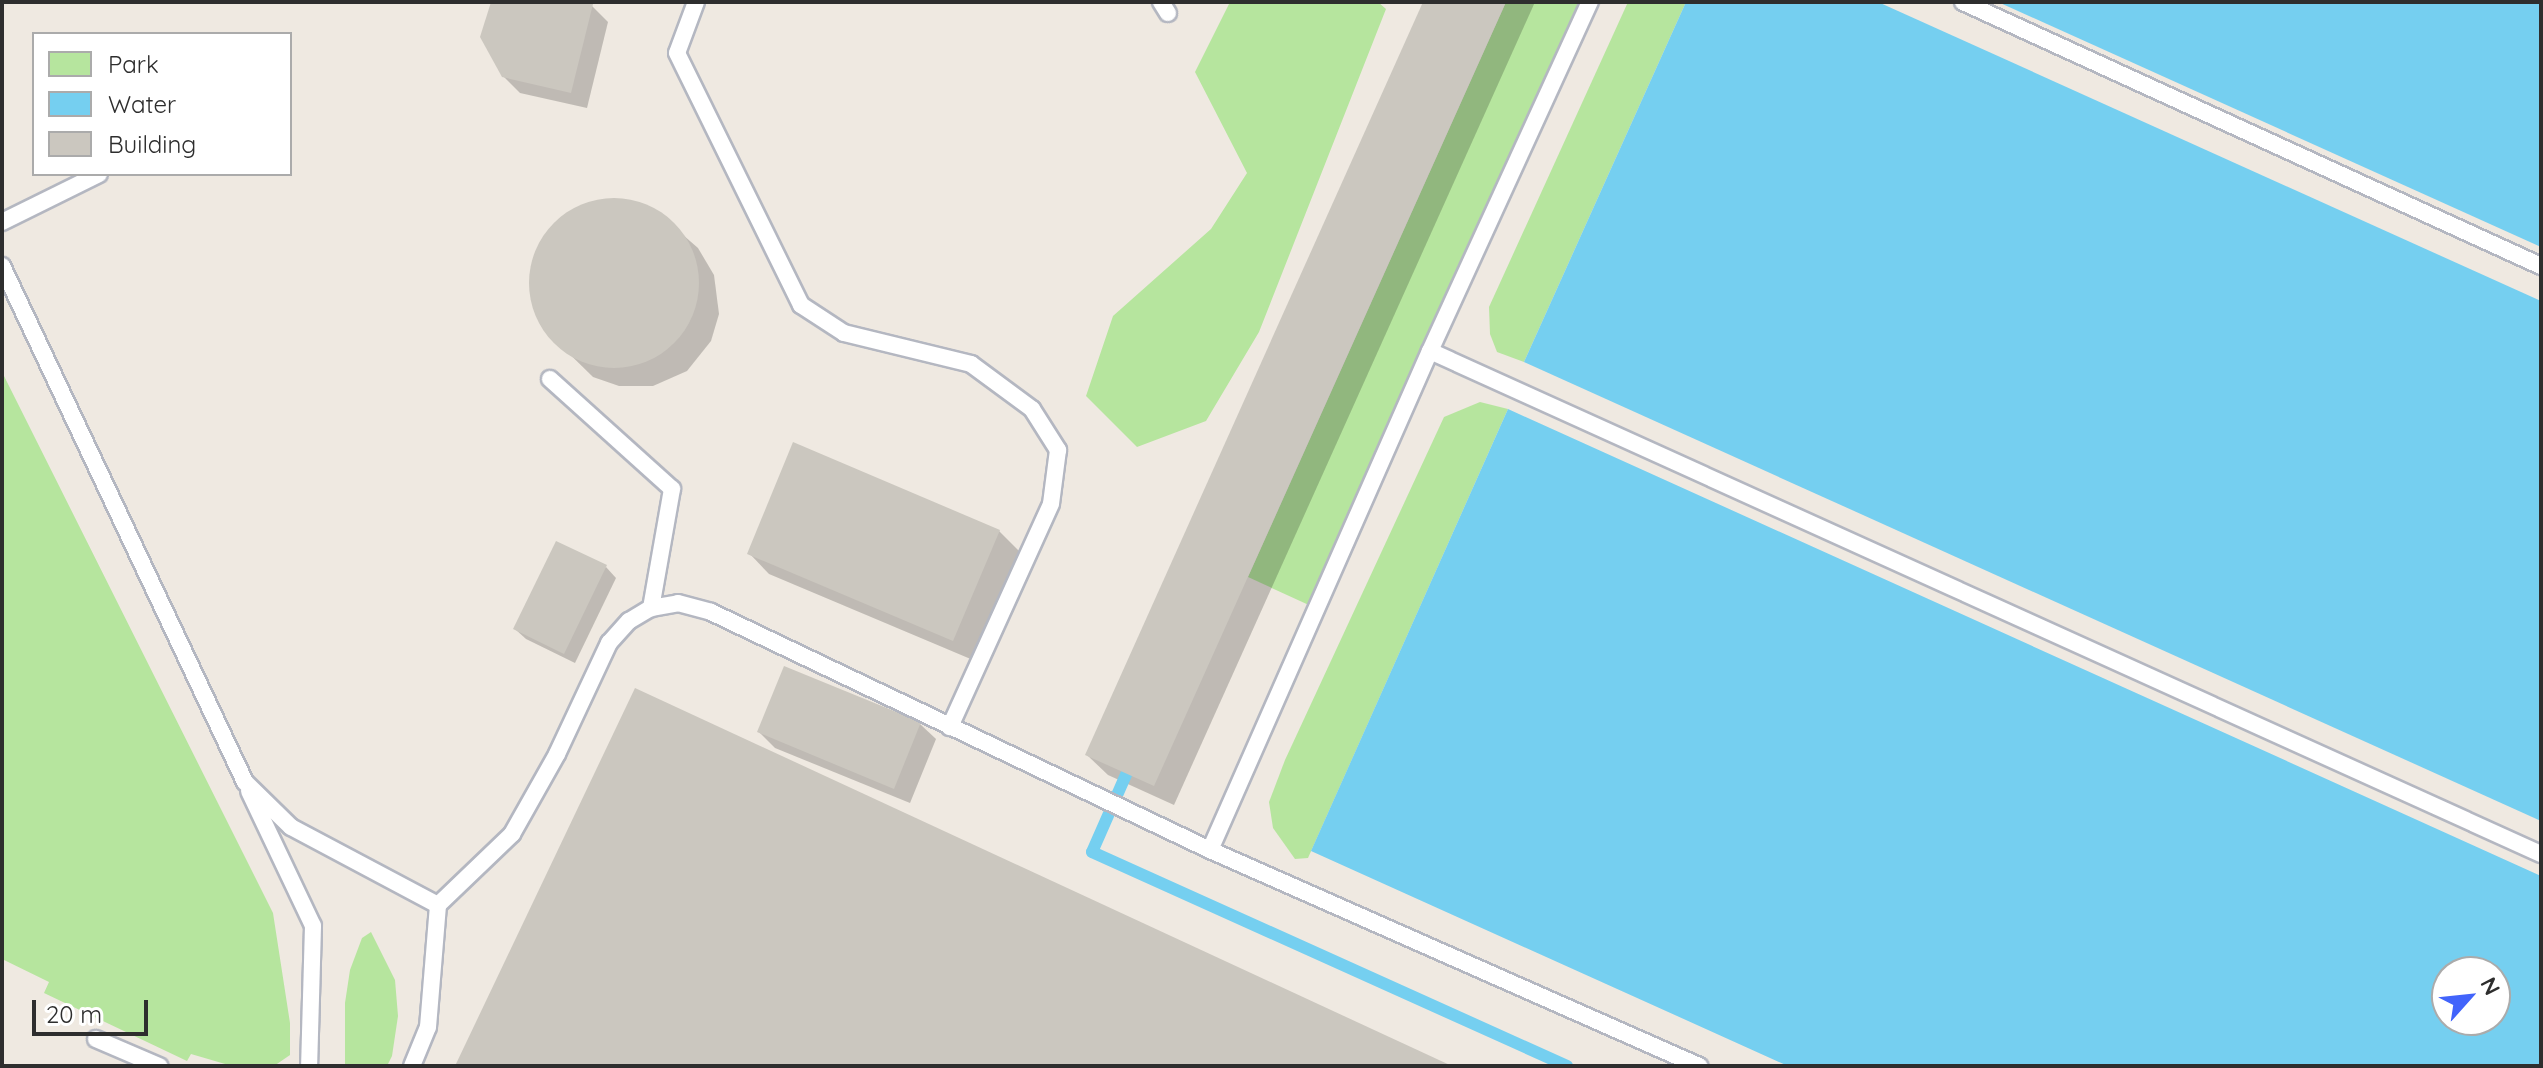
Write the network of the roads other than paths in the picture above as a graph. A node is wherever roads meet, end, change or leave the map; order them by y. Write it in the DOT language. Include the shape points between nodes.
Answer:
graph roads {
  1 [pos="696,2"];
  2 [pos="1590,2"];
  3 [pos="1963,2"];
  4 [pos="95,176"];
  5 [pos="2,222"];
  6 [pos="2,266"];
  7 [pos="2541,266"];
  8 [pos="1430,351"];
  9 [pos="550,379"];
  10 [pos="651,608"];
  11 [pos="950,727"];
  12 [pos="245,782"];
  13 [pos="1210,850"];
  14 [pos="2541,854"];
  15 [pos="438,905"];
  16 [pos="96,1039"];
  17 [pos="159,1066"];
  18 [pos="309,1066"];
  19 [pos="412,1066"];
  20 [pos="1699,1066"];
  1 -- 11 [label="lane" via="677,53 801,305 844,333 971,364 1032,409 1058,450 1051,504"];
  2 -- 8 [label="lane"];
  3 -- 7 [label="lane"];
  4 -- 5 [label="lane"];
  6 -- 12 [label="lane"];
  8 -- 13 [label="lane"];
  8 -- 14 [label="lane"];
  9 -- 10 [label="lane" via="672,489"];
  10 -- 11 [label="lane" via="678,603 711,612"];
  10 -- 15 [label="lane" via="629,621 609,643 512,834"];
  11 -- 13 [label="lane"];
  12 -- 15 [label="lane" via="291,827"];
  12 -- 18 [label="lane" via="313,926"];
  13 -- 20 [label="lane"];
  15 -- 19 [label="lane" via="428,1027"];
  16 -- 17 [label="lane"];
}
